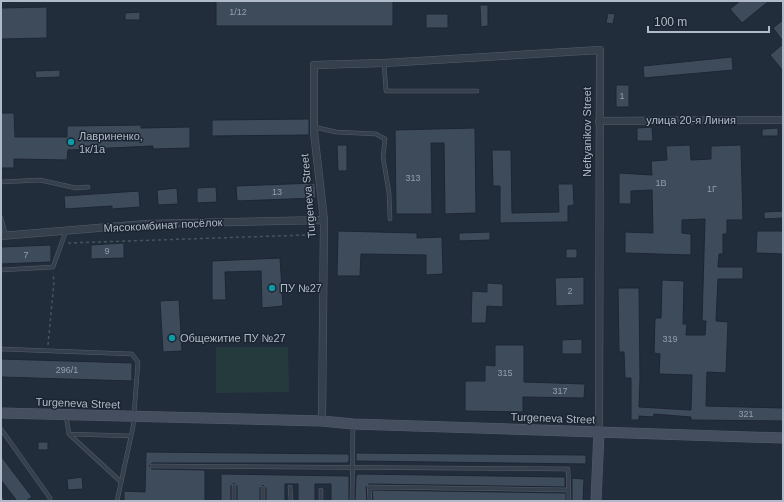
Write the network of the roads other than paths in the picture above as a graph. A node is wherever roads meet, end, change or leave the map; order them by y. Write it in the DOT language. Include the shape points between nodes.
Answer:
graph roads {
  1 [pos="384,63"];
  2 [pos="314,65"];
  3 [pos="477,91"];
  4 [pos="783,120"];
  5 [pos="599,121"];
  6 [pos="314,126"];
  7 [pos="1,182"];
  8 [pos="88,187"];
  9 [pos="1,218"];
  10 [pos="390,219"];
  11 [pos="324,220"];
  12 [pos="66,230"];
  13 [pos="4,236"];
  14 [pos="1,270"];
  15 [pos="1,349"];
  16 [pos="1,413"];
  17 [pos="66,414"];
  18 [pos="135,417"];
  19 [pos="322,421"];
  20 [pos="353,424"];
  21 [pos="1,429"];
  22 [pos="599,431"];
  23 [pos="69,434"];
  24 [pos="131,436"];
  25 [pos="783,438"];
  26 [pos="152,466"];
  27 [pos="352,466"];
  28 [pos="120,481"];
  29 [pos="234,486"];
  30 [pos="290,487"];
  31 [pos="263,488"];
  32 [pos="321,490"];
  33 [pos="569,490"];
  34 [pos="50,501"];
  35 [pos="117,501"];
  36 [pos="234,501"];
  37 [pos="263,501"];
  38 [pos="291,501"];
  39 [pos="321,501"];
  40 [pos="352,501"];
  41 [pos="370,501"];
  42 [pos="569,501"];
  43 [pos="596,501"];
  1 -- 2 [label="street, Neftyanikov Street"];
  1 -- 3 [label="lane" via="386,91"];
  1 -- 5 [label="street, Neftyanikov Street" via="600,50"];
  2 -- 6 [label="street, Turgeneva Street"];
  4 -- 5 [label="street, улица 20-я Линия"];
  5 -- 22 [label="street, Neftyanikov Street"];
  6 -- 10 [label="lane" via="336,132 376,134 385,139 383,157"];
  6 -- 11 [label="street, Turgeneva Street"];
  7 -- 8 [label="lane" via="40,180 76,188"];
  9 -- 13 [label="lane"];
  11 -- 12 [label="street, Мясокомбинат посёлок" via="146,224"];
  11 -- 19 [label="street, Turgeneva Street"];
  12 -- 13 [label="street, Мясокомбинат посёлок"];
  12 -- 14 [label="lane" via="53,267"];
  15 -- 18 [label="lane" via="132,354 138,362"];
  16 -- 17 [label="street, Turgeneva Street"];
  17 -- 18 [label="street, Turgeneva Street"];
  17 -- 23 [label="lane"];
  18 -- 19 [label="street, Turgeneva Street"];
  18 -- 24 [label="lane"];
  19 -- 20 [label="street, Turgeneva Street"];
  20 -- 22 [label="street, Turgeneva Street"];
  20 -- 27 [label="lane"];
  21 -- 34 [label="lane"];
  22 -- 25 [label="street, Turgeneva Street"];
  22 -- 43 [label="street, Neftyanikov Street"];
  23 -- 24 [label="lane"];
  23 -- 28 [label="lane"];
  24 -- 28 [label="lane"];
  26 -- 27 [label="lane"];
  27 -- 33 [label="lane" via="568,469"];
  27 -- 40 [label="lane"];
  28 -- 35 [label="lane"];
  29 -- 36 [label="lane"];
  30 -- 38 [label="lane"];
  31 -- 37 [label="lane"];
  32 -- 39 [label="lane"];
  33 -- 41 [label="lane" via="369,487"];
  33 -- 42 [label="lane"];
}
